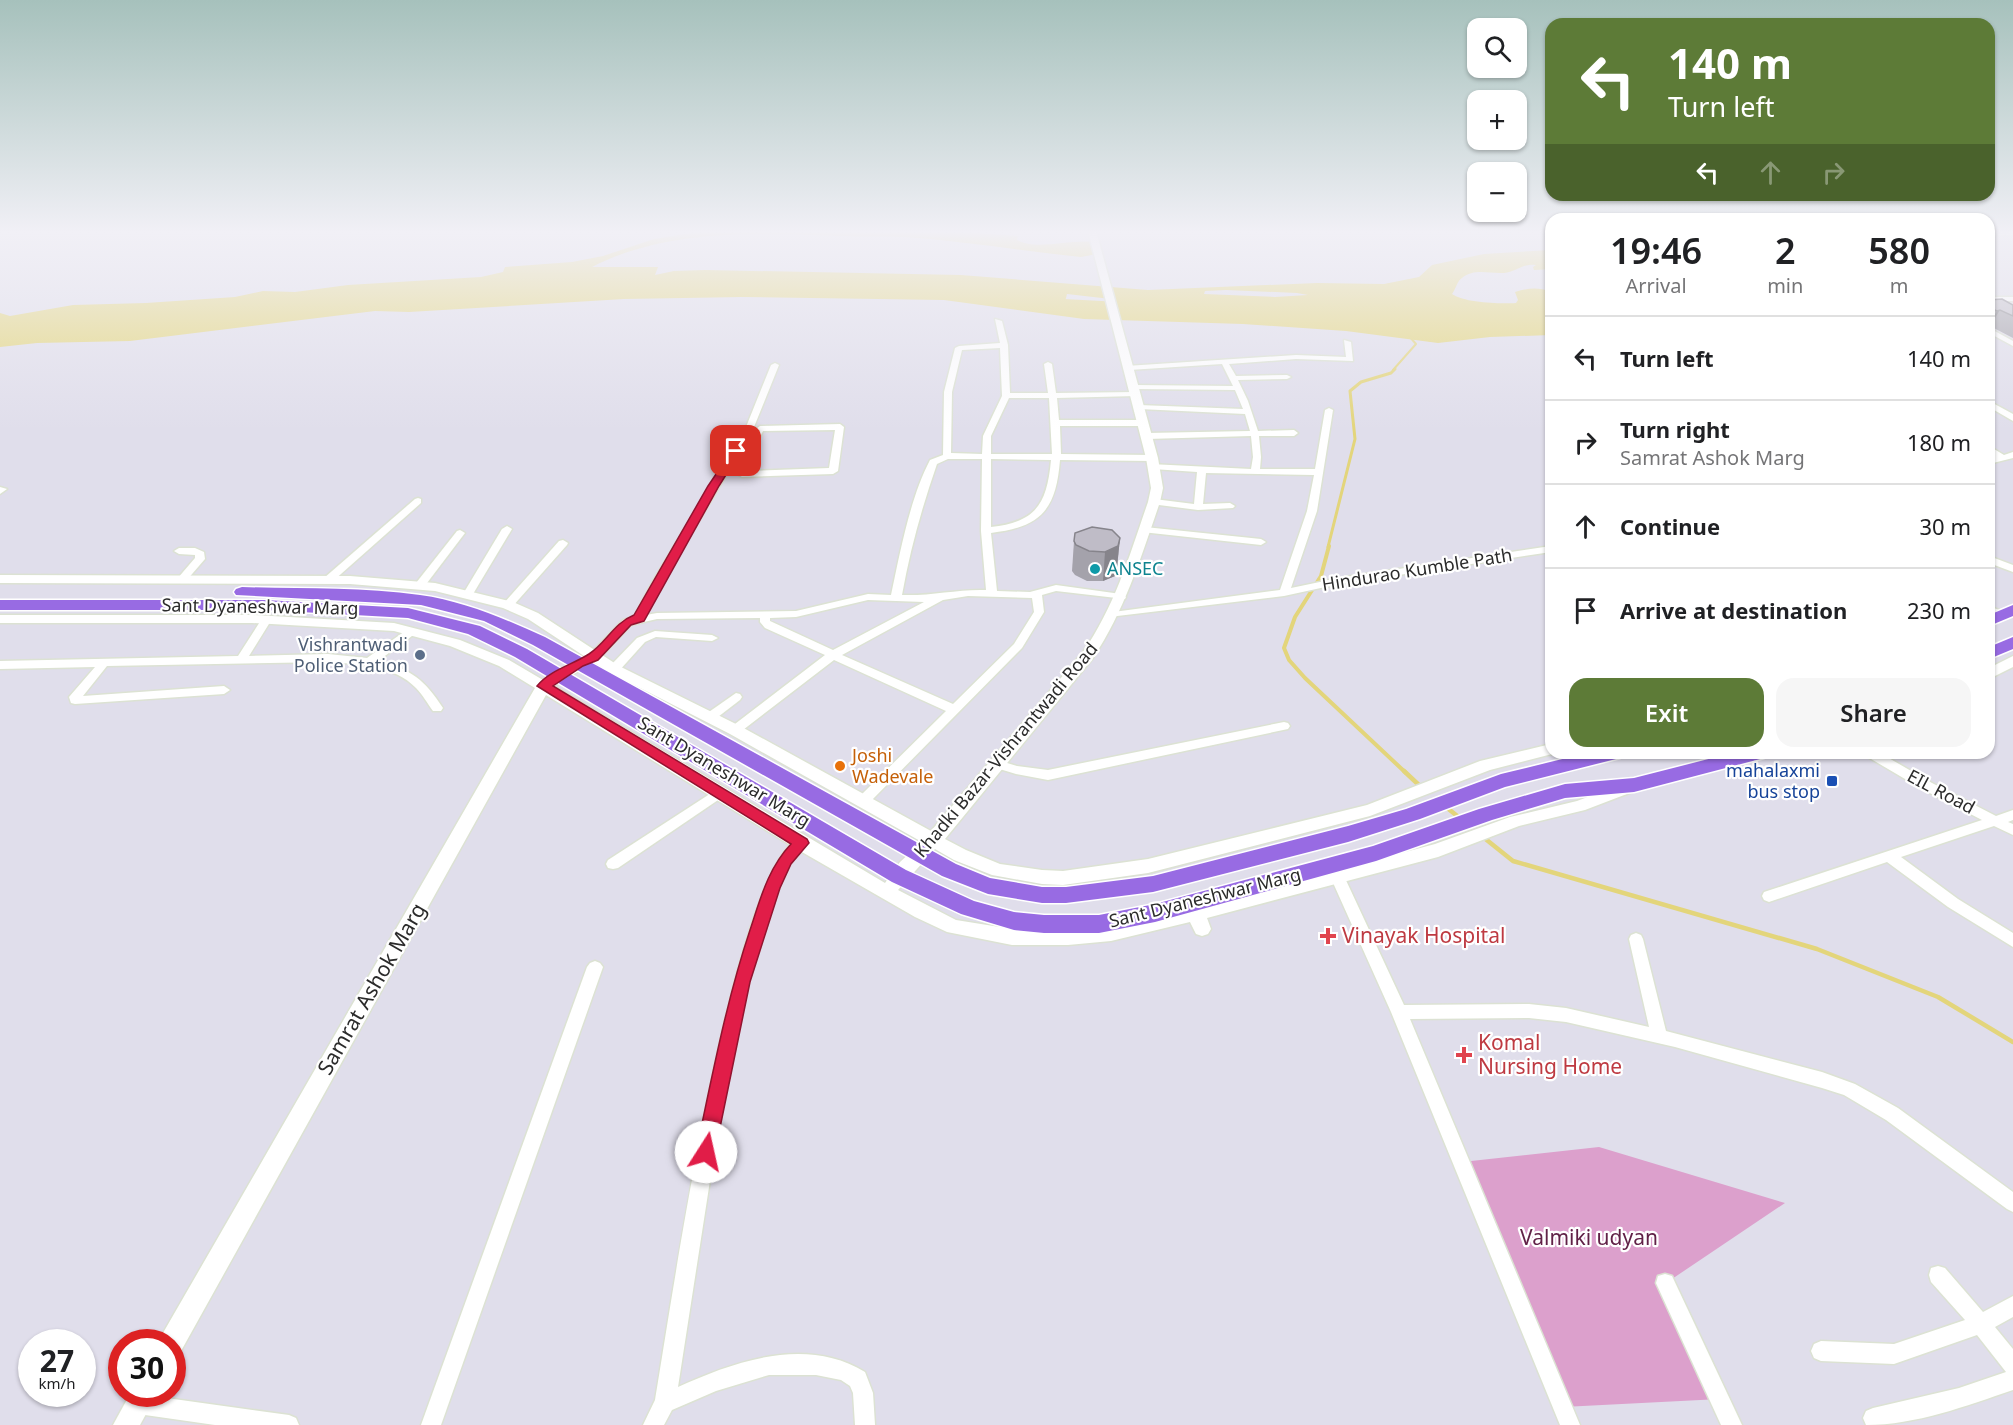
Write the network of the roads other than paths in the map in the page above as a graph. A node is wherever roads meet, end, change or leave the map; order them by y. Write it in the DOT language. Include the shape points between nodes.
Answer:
graph roads {
  1 [pos="1110,298"];
  2 [pos="1995,299"];
  3 [pos="2013,299"];
  4 [pos="998,321"];
  5 [pos="1995,334"];
  6 [pos="1347,342"];
  7 [pos="2013,344"];
  8 [pos="1004,345"];
  9 [pos="1225,363"];
  10 [pos="1048,364"];
  11 [pos="775,365"];
  12 [pos="1129,368"];
  13 [pos="1287,377"];
  14 [pos="1233,378"];
  15 [pos="1238,388"];
  16 [pos="1052,395"];
  17 [pos="1006,396"];
  18 [pos="1136,396"];
  19 [pos="1995,407"];
  20 [pos="1329,410"];
  21 [pos="1248,412"];
  22 [pos="2013,418"];
  23 [pos="1054,423"];
  24 [pos="1145,430"];
  25 [pos="1253,433"];
  26 [pos="1294,433"];
  27 [pos="736,451"];
  28 [pos="750,451"];
  29 [pos="1995,453"];
  30 [pos="2013,455"];
  31 [pos="947,456"];
  32 [pos="986,456"];
  33 [pos="1056,456"];
  34 [pos="2003,458"];
  35 [pos="1995,460"];
  36 [pos="1153,462"];
  37 [pos="1202,469"];
  38 [pos="1256,470"];
  39 [pos="1319,472"];
  40 [pos="418,501"];
  41 [pos="1155,502"];
  42 [pos="1230,506"];
  43 [pos="1198,507"];
  44 [pos="507,529"];
  45 [pos="1145,530"];
  46 [pos="986,531"];
  47 [pos="460,533"];
  48 [pos="1261,542"];
  49 [pos="563,543"];
  50 [pos="1545,550"];
  51 [pos="179,551"];
  52 [pos="1995,562"];
  53 [pos="2013,569"];
  54 [pos="0,579"];
  55 [pos="182,579"];
  56 [pos="328,580"];
  57 [pos="420,585"];
  58 [pos="0,593"];
  59 [pos="1284,593"];
  60 [pos="468,594"];
  61 [pos="992,594"];
  62 [pos="1037,594"];
  63 [pos="896,597"];
  64 [pos="942,597"];
  65 [pos="1121,597"];
  66 [pos="0,605"];
  67 [pos="508,605"];
  68 [pos="1113,615"];
  69 [pos="765,616"];
  70 [pos="639,618"];
  71 [pos="267,619"];
  72 [pos="0,620"];
  73 [pos="412,631"];
  74 [pos="712,638"];
  75 [pos="2013,642"];
  76 [pos="1995,651"];
  77 [pos="831,656"];
  78 [pos="242,659"];
  79 [pos="586,660"];
  80 [pos="2013,661"];
  81 [pos="369,662"];
  82 [pos="103,664"];
  83 [pos="0,665"];
  84 [pos="614,669"];
  85 [pos="1995,671"];
  86 [pos="552,681"];
  87 [pos="224,690"];
  88 [pos="736,697"];
  89 [pos="437,708"];
  90 [pos="955,710"];
  91 [pos="710,717"];
  92 [pos="1284,726"];
  93 [pos="735,730"];
  94 [pos="1545,750"];
  95 [pos="1589,759"];
  96 [pos="1734,759"];
  97 [pos="1881,759"];
  98 [pos="997,764"];
  99 [pos="719,793"];
  100 [pos="863,801"];
  101 [pos="1407,807"];
  102 [pos="2013,815"];
  103 [pos="1995,821"];
  104 [pos="2013,830"];
  105 [pos="1442,839"];
  106 [pos="801,843"];
  107 [pos="926,848"];
  108 [pos="1889,856"];
  109 [pos="613,864"];
  110 [pos="1337,876"];
  111 [pos="893,884"];
  112 [pos="1769,896"];
  113 [pos="1636,939"];
  114 [pos="2013,941"];
  115 [pos="595,967"];
  116 [pos="1400,1012"];
  117 [pos="1659,1036"];
  118 [pos="2013,1203"];
  119 [pos="1938,1275"];
  120 [pos="1665,1283"];
  121 [pos="2013,1306"];
  122 [pos="1981,1324"];
  123 [pos="179,1329"];
  124 [pos="1821,1351"];
  125 [pos="2013,1365"];
  126 [pos="2013,1380"];
  127 [pos="665,1403"];
  128 [pos="136,1408"];
  129 [pos="1873,1418"];
  130 [pos="289,1425"];
  131 [pos="430,1425"];
  132 [pos="653,1425"];
  133 [pos="865,1425"];
  134 [pos="1570,1425"];
  135 [pos="1732,1425"];
  1 -- 12 [label="street, Khadki Bazar-Vishrantwadi Road"];
  2 -- 3 [label="street"];
  4 -- 8 [label="street"];
  5 -- 7 [label="street"];
  6 -- 9 [label="street" via="1350,359 1296,357"];
  8 -- 17 [label="street"];
  8 -- 31 [label="street" via="959,348 948,392"];
  9 -- 12 [label="street"];
  9 -- 14 [label="street"];
  10 -- 16 [label="street"];
  11 -- 27 [label="street"];
  12 -- 18 [label="street, Khadki Bazar-Vishrantwadi Road"];
  13 -- 14 [label="street"];
  14 -- 15 [label="street"];
  15 -- 18 [label="street"];
  15 -- 21 [label="street"];
  16 -- 17 [label="street"];
  16 -- 18 [label="street"];
  16 -- 23 [label="street"];
  17 -- 32 [label="street" via="987,436"];
  18 -- 21 [label="street"];
  18 -- 24 [label="street, Khadki Bazar-Vishrantwadi Road"];
  19 -- 22 [label="street"];
  20 -- 39 [label="street"];
  21 -- 25 [label="street"];
  23 -- 24 [label="street"];
  23 -- 33 [label="street"];
  24 -- 25 [label="street"];
  24 -- 36 [label="street, Khadki Bazar-Vishrantwadi Road"];
  25 -- 26 [label="street"];
  25 -- 38 [label="street"];
  27 -- 28 [label="street"];
  27 -- 70 [label="street"];
  28 -- 28 [label="street" via="760,429 840,427 833,471 741,474"];
  29 -- 34 [label="street"];
  30 -- 34 [label="street"];
  31 -- 32 [label="street"];
  31 -- 63 [label="street" via="933,462 907,537"];
  32 -- 33 [label="street"];
  32 -- 46 [label="street"];
  33 -- 36 [label="street"];
  33 -- 46 [label="street" via="1052,492 1045,506 1024,524"];
  34 -- 35 [label="street"];
  36 -- 37 [label="street"];
  36 -- 41 [label="street, Khadki Bazar-Vishrantwadi Road"];
  37 -- 38 [label="street"];
  37 -- 43 [label="street"];
  38 -- 39 [label="street"];
  39 -- 59 [label="street" via="1312,511"];
  40 -- 56 [label="street"];
  41 -- 43 [label="street"];
  41 -- 45 [label="street, Khadki Bazar-Vishrantwadi Road"];
  42 -- 43 [label="street"];
  44 -- 60 [label="street"];
  45 -- 48 [label="street"];
  45 -- 65 [label="street, Khadki Bazar-Vishrantwadi Road"];
  46 -- 61 [label="street"];
  47 -- 57 [label="street"];
  49 -- 67 [label="street"];
  50 -- 59 [label="street, Hindurao Kumble Path" via="1339,580"];
  51 -- 55 [label="street" via="195,550 200,554"];
  52 -- 53 [label="street"];
  54 -- 55 [label="street"];
  55 -- 56 [label="street"];
  56 -- 57 [label="street"];
  57 -- 60 [label="street"];
  58 -- 79 [label="main road, Sant Dyaneshwar Marg" via="276,592 421,600 490,618"];
  59 -- 68 [label="street, Hindurao Kumble Path"];
  60 -- 67 [label="street"];
  61 -- 62 [label="street"];
  61 -- 64 [label="street"];
  62 -- 65 [label="street" via="1064,588"];
  62 -- 90 [label="street" via="1039,612 1018,646"];
  63 -- 64 [label="street"];
  63 -- 69 [label="street" via="868,597 806,613"];
  64 -- 77 [label="street"];
  65 -- 68 [label="street, Khadki Bazar-Vishrantwadi Road"];
  66 -- 86 [label="main road, Sant Dyaneshwar Marg" via="265,605 408,613 474,630 521,652"];
  67 -- 79 [label="street" via="533,616"];
  68 -- 98 [label="street, Khadki Bazar-Vishrantwadi Road" via="1088,655"];
  69 -- 70 [label="street"];
  69 -- 77 [label="street" via="769,626"];
  70 -- 79 [label="street" via="627,622"];
  71 -- 72 [label="street"];
  71 -- 73 [label="street"];
  71 -- 78 [label="street"];
  73 -- 81 [label="street"];
  73 -- 86 [label="street" via="479,651"];
  74 -- 84 [label="street" via="655,634 641,640"];
  75 -- 76 [label="main road"];
  77 -- 90 [label="street"];
  77 -- 93 [label="street"];
  78 -- 81 [label="street" via="328,658"];
  78 -- 82 [label="street"];
  79 -- 84 [label="street"];
  79 -- 86 [label="street, Samrat Ashok Marg"];
  79 -- 107 [label="main road, Sant Dyaneshwar Marg"];
  80 -- 85 [label="street"];
  81 -- 89 [label="street" via="417,682"];
  82 -- 83 [label="street"];
  82 -- 87 [label="street" via="75,700"];
  84 -- 91 [label="street"];
  86 -- 99 [label="street"];
  86 -- 111 [label="main road, Sant Dyaneshwar Marg"];
  86 -- 123 [label="street, Samrat Ashok Marg"];
  88 -- 91 [label="street"];
  90 -- 100 [label="street"];
  91 -- 93 [label="street"];
  92 -- 98 [label="street" via="1048,775"];
  93 -- 100 [label="street"];
  94 -- 101 [label="street" via="1446,780"];
  95 -- 101 [label="main road, Sant Dyaneshwar Marg"];
  96 -- 105 [label="main road, Sant Dyaneshwar Marg" via="1634,785 1565,791"];
  97 -- 103 [label="street, EIL Road"];
  98 -- 107 [label="street, Khadki Bazar-Vishrantwadi Road"];
  99 -- 106 [label="street"];
  99 -- 109 [label="street"];
  100 -- 107 [label="street"];
  101 -- 107 [label="main road, Sant Dyaneshwar Marg" via="1348,834 1183,878 1066,895 1019,893 988,886 949,870"];
  102 -- 103 [label="street"];
  103 -- 104 [label="street, EIL Road"];
  103 -- 108 [label="street"];
  105 -- 110 [label="street"];
  105 -- 111 [label="main road, Sant Dyaneshwar Marg" via="1099,924 1014,921"];
  106 -- 111 [label="street"];
  106 -- 127 [label="street" via="785,861 772,888 741,982 709,1129"];
  107 -- 111 [label="street, Khadki Bazar-Vishrantwadi Road"];
  108 -- 112 [label="street"];
  108 -- 114 [label="street"];
  110 -- 111 [label="street" via="1199,922 1068,938 1012,937 953,927 921,912"];
  110 -- 116 [label="street"];
  113 -- 117 [label="street"];
  115 -- 131 [label="street"];
  116 -- 117 [label="street" via="1529,1011"];
  116 -- 134 [label="street"];
  117 -- 118 [label="street" via="1849,1089 1900,1119"];
  119 -- 122 [label="street"];
  120 -- 135 [label="street"];
  121 -- 122 [label="street"];
  122 -- 124 [label="street" via="1894,1354"];
  122 -- 125 [label="street"];
  126 -- 129 [label="street" via="1959,1398"];
  127 -- 132 [label="street"];
  127 -- 133 [label="street" via="714,1381 769,1365 816,1365 845,1371 858,1379"];
  128 -- 130 [label="street"];
}
